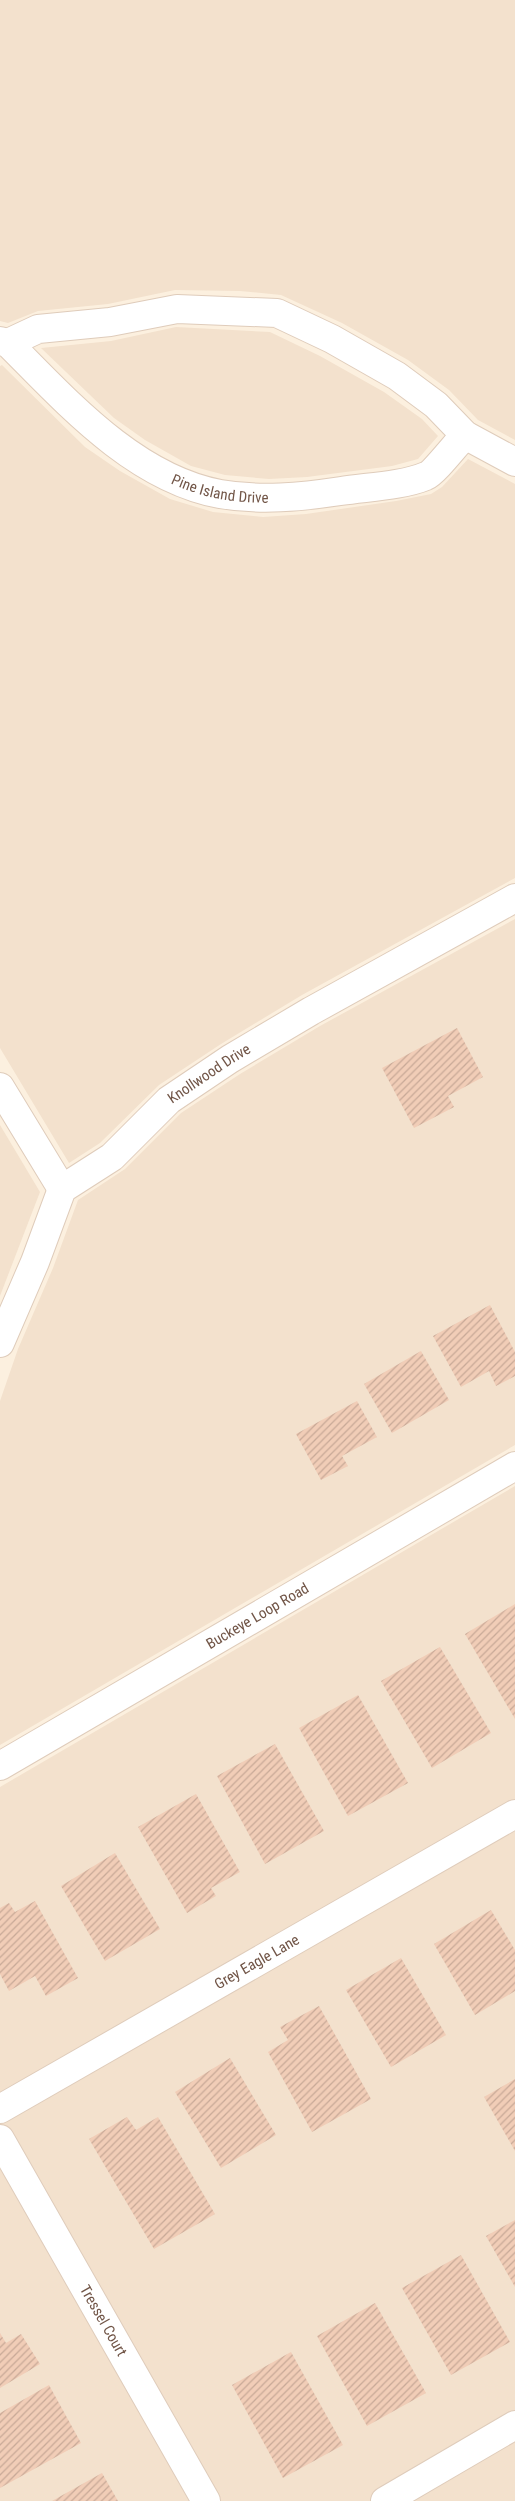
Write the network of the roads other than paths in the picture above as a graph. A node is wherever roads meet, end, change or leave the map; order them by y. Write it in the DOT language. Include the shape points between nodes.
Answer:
graph roads {
  1 [pos="4,342"];
  2 [pos="465,435"];
  3 [pos="515,462"];
  4 [pos="515,898"];
  5 [pos="0,1086"];
  6 [pos="62,1189"];
  7 [pos="0,1343"];
  8 [pos="515,1466"];
  9 [pos="0,1766"];
  10 [pos="515,1814"];
  11 [pos="0,2108"];
  12 [pos="0,2139"];
  13 [pos="515,2425"];
  14 [pos="206,2501"];
  15 [pos="385,2501"];
  1 -- 2 [label="street, Pine Island Drive" via="38,329 110,322 176,309 277,314 397,376 436,405"];
  1 -- 2 [label="street, Pine Island Drive" via="72,408 132,456 181,483 220,494 266,498 307,496 428,476"];
  2 -- 3 [label="street, Pine Island Drive"];
  4 -- 6 [label="street, Knollwood Drive" via="230,1059 169,1100 112,1157"];
  5 -- 6 [label="street"];
  6 -- 7 [label="street"];
  8 -- 9 [label="street, Buckeye Loop Road"];
  10 -- 11 [label="street, Grey Eagle Lane"];
  12 -- 14 [label="street, Tressel Court"];
  13 -- 15 [label="street"];
}
